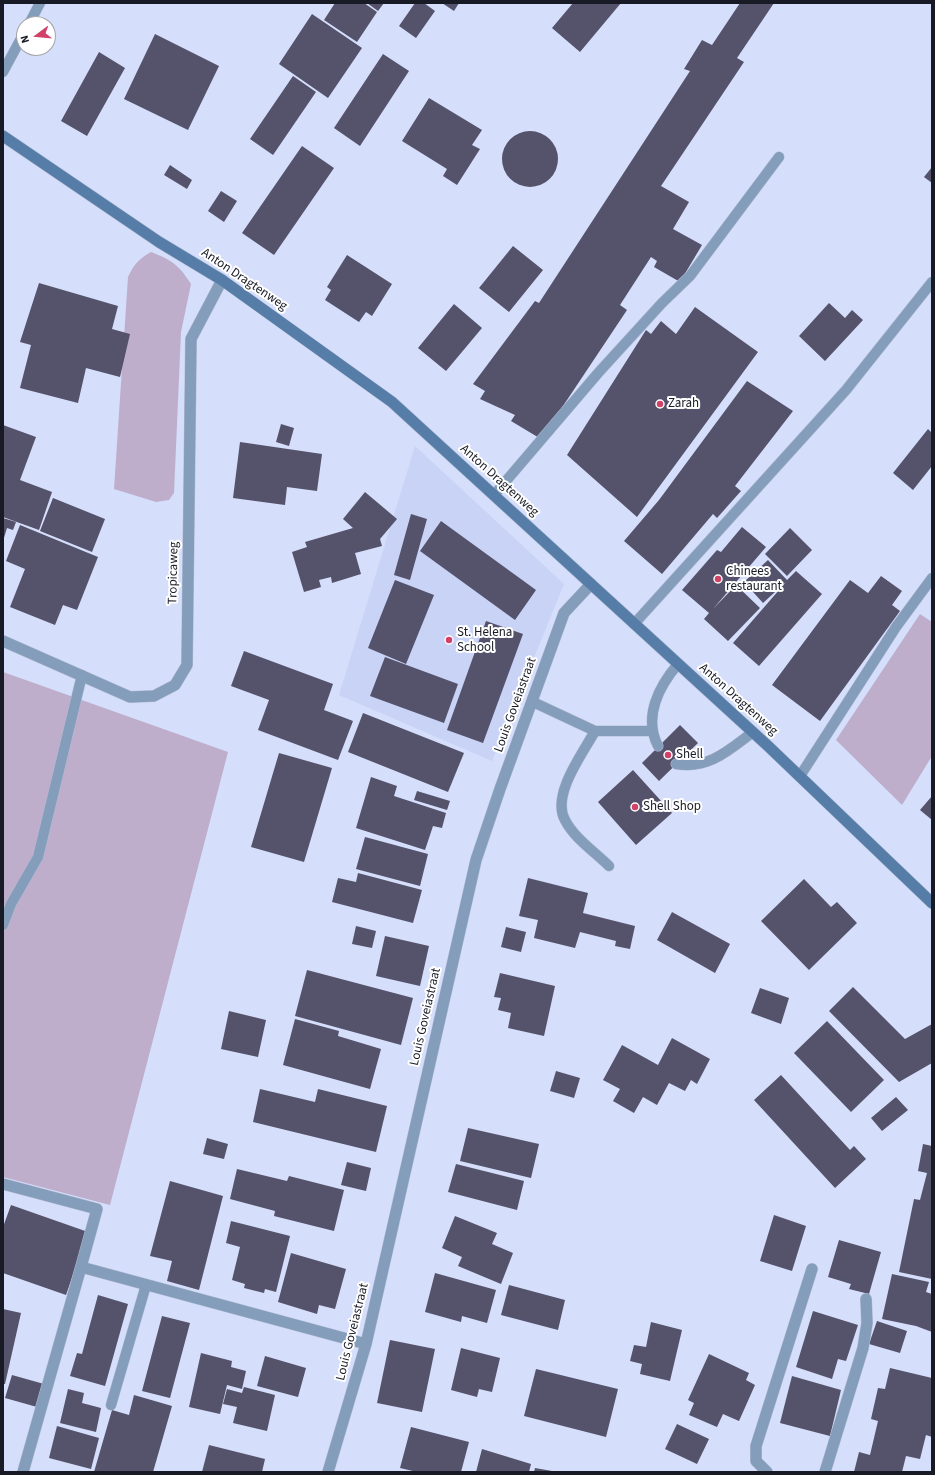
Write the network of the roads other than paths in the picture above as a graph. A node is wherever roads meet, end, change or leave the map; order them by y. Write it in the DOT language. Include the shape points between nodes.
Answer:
graph roads {
  1 [pos="40,3"];
  2 [pos="33,16"];
  3 [pos="16,48"];
  4 [pos="3,72"];
  5 [pos="3,136"];
  6 [pos="778,157"];
  7 [pos="222,280"];
  8 [pos="932,282"];
  9 [pos="494,495"];
  10 [pos="932,578"];
  11 [pos="590,584"];
  12 [pos="634,624"];
  13 [pos="3,641"];
  14 [pos="678,664"];
  15 [pos="82,675"];
  16 [pos="533,702"];
  17 [pos="595,731"];
  18 [pos="652,731"];
  19 [pos="753,732"];
  20 [pos="658,746"];
  21 [pos="676,764"];
  22 [pos="800,776"];
  23 [pos="609,866"];
  24 [pos="932,903"];
  25 [pos="3,925"];
  26 [pos="3,1184"];
  27 [pos="81,1267"];
  28 [pos="812,1269"];
  29 [pos="146,1285"];
  30 [pos="866,1299"];
  31 [pos="366,1344"];
  32 [pos="111,1405"];
  33 [pos="23,1472"];
  34 [pos="328,1472"];
  35 [pos="767,1472"];
  36 [pos="825,1472"];
  1 -- 2 [label="lane"];
  3 -- 4 [label="lane"];
  5 -- 7 [label="main road, Anton Dragtenweg" via="159,242"];
  6 -- 9 [label="lane" via="690,276 599,372"];
  7 -- 9 [label="main road, Anton Dragtenweg" via="392,402"];
  7 -- 15 [label="street, Tropicaweg" via="190,339 187,665 175,685 154,696 130,697"];
  8 -- 12 [label="lane" via="846,390"];
  9 -- 11 [label="main road, Anton Dragtenweg"];
  10 -- 22 [label="lane" via="896,627"];
  11 -- 12 [label="main road, Anton Dragtenweg"];
  11 -- 16 [label="street, Louis Goveiastraat" via="564,613"];
  12 -- 14 [label="main road, Anton Dragtenweg"];
  13 -- 15 [label="street, Tropicaweg"];
  14 -- 18 [label="lane" via="657,694"];
  14 -- 19 [label="main road, Anton Dragtenweg"];
  15 -- 25 [label="lane" via="38,857 11,904"];
  16 -- 17 [label="lane"];
  16 -- 31 [label="street, Louis Goveiastraat" via="476,860"];
  17 -- 18 [label="lane"];
  17 -- 23 [label="lane" via="570,775 560,801 564,820"];
  18 -- 20 [label="lane"];
  19 -- 21 [label="lane" via="720,757 701,765"];
  19 -- 22 [label="main road, Anton Dragtenweg"];
  22 -- 24 [label="main road, Anton Dragtenweg"];
  26 -- 27 [label="street" via="97,1209"];
  27 -- 29 [label="street"];
  27 -- 33 [label="street"];
  28 -- 35 [label="street" via="756,1446 756,1461"];
  29 -- 31 [label="street"];
  29 -- 32 [label="lane"];
  30 -- 36 [label="street" via="867,1323 863,1348"];
  31 -- 34 [label="street, Louis Goveiastraat"];
}
